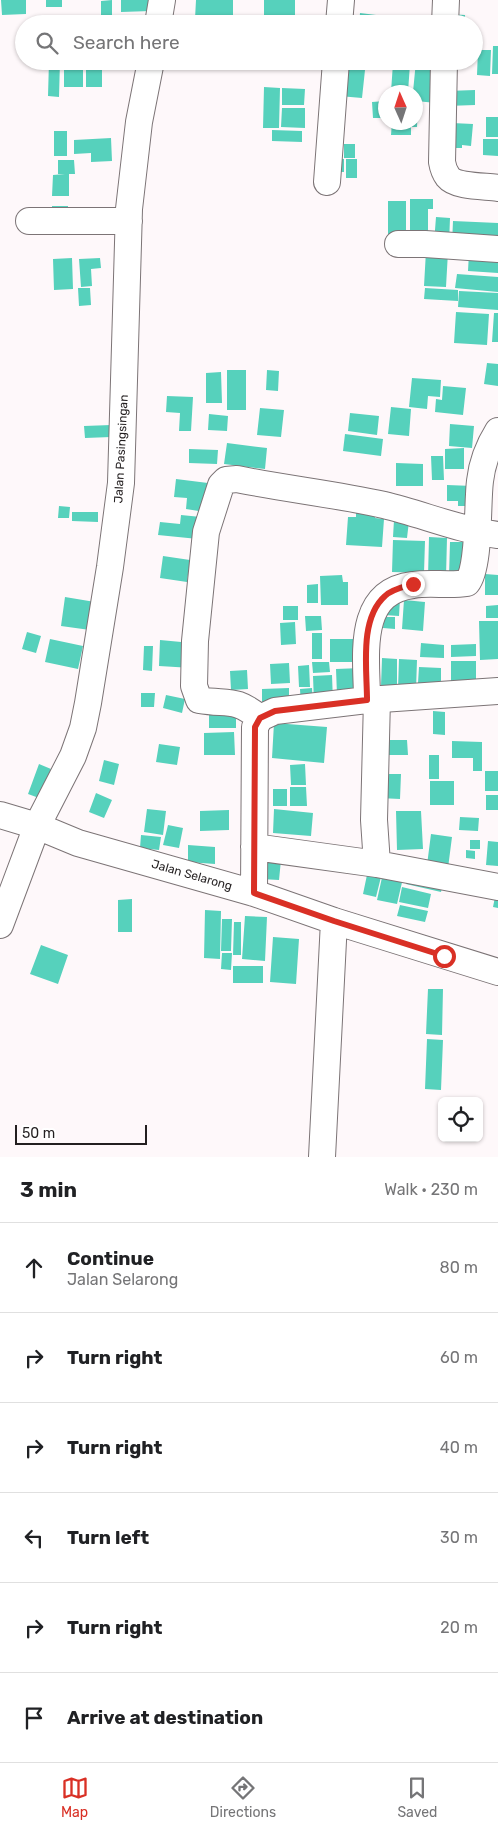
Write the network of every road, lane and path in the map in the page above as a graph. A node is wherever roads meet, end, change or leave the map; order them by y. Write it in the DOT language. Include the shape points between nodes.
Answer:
graph roads {
  1 [pos="162,0"];
  2 [pos="340,0"];
  3 [pos="446,0"];
  4 [pos="160,15"];
  5 [pos="339,15"];
  6 [pos="445,15"];
  7 [pos="149,70"];
  8 [pos="335,70"];
  9 [pos="444,70"];
  10 [pos="327,182"];
  11 [pos="498,188"];
  12 [pos="29,221"];
  13 [pos="129,221"];
  14 [pos="398,244"];
  15 [pos="498,249"];
  16 [pos="498,431"];
  17 [pos="488,533"];
  18 [pos="498,691"];
  19 [pos="372,700"];
  20 [pos="260,718"];
  21 [pos="0,815"];
  22 [pos="41,828"];
  23 [pos="254,847"];
  24 [pos="377,864"];
  25 [pos="498,886"];
  26 [pos="254,893"];
  27 [pos="334,921"];
  28 [pos="0,925"];
  29 [pos="498,972"];
  30 [pos="322,1157"];
  1 -- 4 [label="street"];
  2 -- 5 [label="street"];
  3 -- 6 [label="street"];
  7 -- 13 [label="street, Jalan Pasingsingan" via="139,122"];
  8 -- 10 [label="street"];
  9 -- 11 [label="street" via="442,162 445,172 449,179 458,183"];
  12 -- 13 [label="street"];
  13 -- 22 [label="street, Jalan Pasingsingan" via="121,484 110,567 83,728"];
  14 -- 15 [label="street"];
  16 -- 17 [label="street" via="483,464 480,482"];
  17 -- 19 [label="street" via="467,583 413,584 386,595 376,606 367,635"];
  17 -- 20 [label="street" via="349,498 237,478 226,480 217,495 206,532 194,686 199,700 234,702 247,707"];
  18 -- 19 [label="street"];
  19 -- 20 [label="street" via="275,711"];
  19 -- 24 [label="street"];
  20 -- 23 [label="street" via="255,727"];
  21 -- 22 [label="street, Jalan Selarong"];
  22 -- 26 [label="street, Jalan Selarong" via="78,843"];
  22 -- 28 [label="street, Jalan Pasingsingan"];
  23 -- 24 [label="street"];
  23 -- 26 [label="street"];
  24 -- 25 [label="street"];
  26 -- 27 [label="street, Jalan Selarong"];
  27 -- 29 [label="street, Jalan Selarong"];
  27 -- 30 [label="street"];
}
